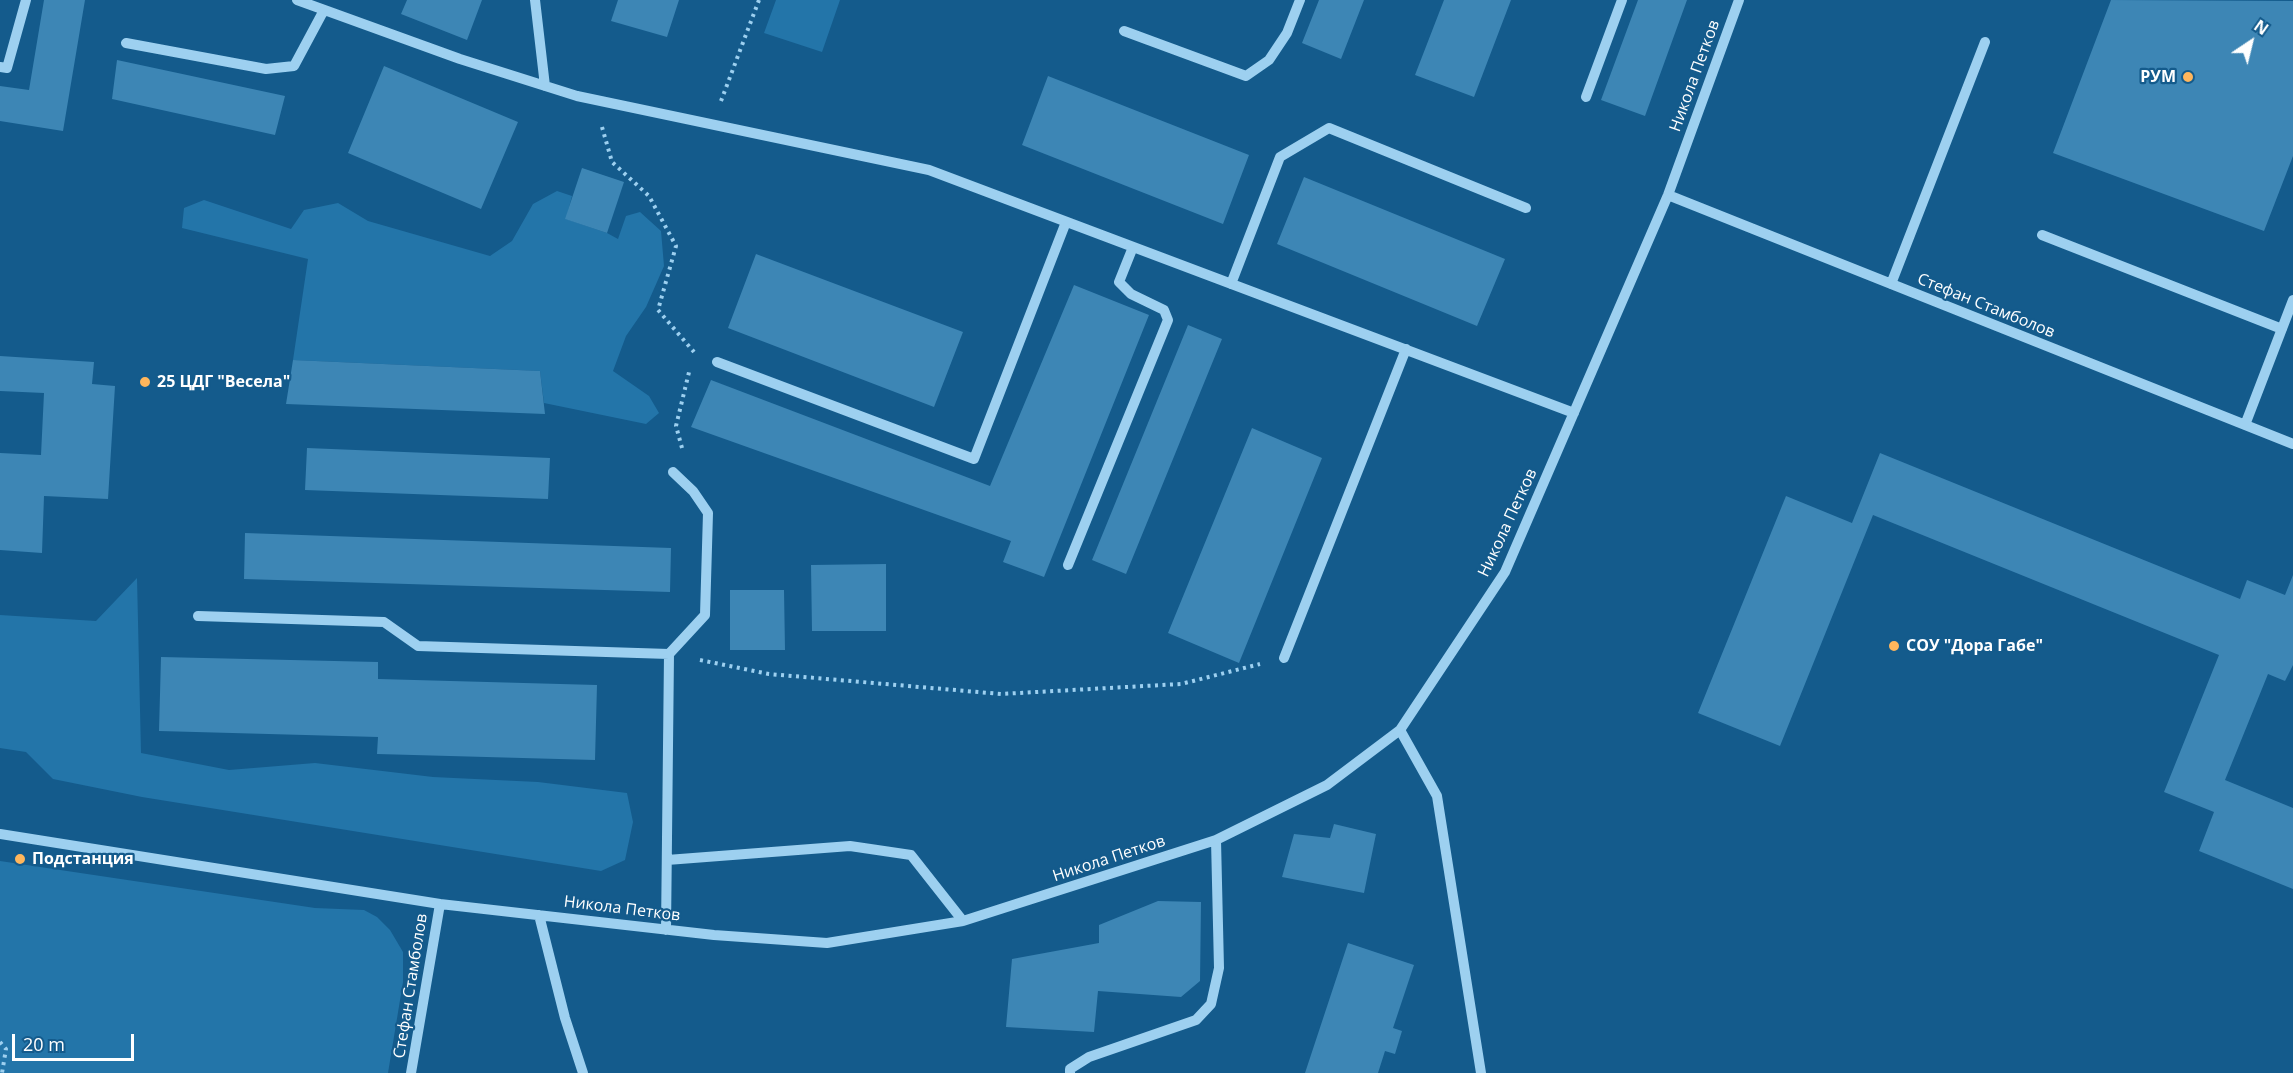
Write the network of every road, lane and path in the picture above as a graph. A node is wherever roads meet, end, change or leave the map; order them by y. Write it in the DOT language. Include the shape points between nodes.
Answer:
graph roads {
  1 [pos="26,0"];
  2 [pos="297,0"];
  3 [pos="535,0"];
  4 [pos="759,0"];
  5 [pos="1300,0"];
  6 [pos="1623,0"];
  7 [pos="1739,0"];
  8 [pos="324,10"];
  9 [pos="1124,31"];
  10 [pos="1985,42"];
  11 [pos="126,43"];
  12 [pos="0,67"];
  13 [pos="545,86"];
  14 [pos="1586,96"];
  15 [pos="596,100"];
  16 [pos="713,125"];
  17 [pos="1668,195"];
  18 [pos="1526,208"];
  19 [pos="1066,222"];
  20 [pos="2042,235"];
  21 [pos="1133,247"];
  22 [pos="1231,284"];
  23 [pos="1891,284"];
  24 [pos="2293,300"];
  25 [pos="2282,329"];
  26 [pos="1406,350"];
  27 [pos="717,362"];
  28 [pos="1574,413"];
  29 [pos="2245,425"];
  30 [pos="2293,444"];
  31 [pos="673,472"];
  32 [pos="693,490"];
  33 [pos="1068,565"];
  34 [pos="198,616"];
  35 [pos="669,654"];
  36 [pos="1284,658"];
  37 [pos="1400,730"];
  38 [pos="0,834"];
  39 [pos="1216,840"];
  40 [pos="667,860"];
  41 [pos="440,904"];
  42 [pos="539,915"];
  43 [pos="963,921"];
  44 [pos="666,930"];
  45 [pos="0,1042"];
  46 [pos="2,1073"];
  47 [pos="411,1073"];
  48 [pos="583,1073"];
  49 [pos="1070,1073"];
  50 [pos="1481,1073"];
  1 -- 12 [label="street" via="7,68"];
  2 -- 8 [label="street"];
  3 -- 13 [label="street"];
  4 -- 16 [label="path"];
  5 -- 9 [label="street" via="1287,33 1269,60 1246,76"];
  6 -- 14 [label="street"];
  7 -- 17 [label="street, Никола Петков"];
  8 -- 11 [label="street" via="294,66 266,69"];
  8 -- 13 [label="street"];
  10 -- 23 [label="street"];
  13 -- 15 [label="street"];
  15 -- 16 [label="street"];
  15 -- 32 [label="path" via="612,162 649,196 676,246 658,310 694,352 676,426"];
  16 -- 19 [label="street" via="928,170"];
  17 -- 23 [label="street, Стефан Стамболов"];
  17 -- 28 [label="street, Никола Петков"];
  18 -- 22 [label="street" via="1329,128 1280,157"];
  19 -- 21 [label="street"];
  19 -- 27 [label="street" via="974,459"];
  20 -- 25 [label="street"];
  21 -- 22 [label="street"];
  21 -- 33 [label="street" via="1119,282 1131,294 1164,309 1168,320"];
  22 -- 26 [label="street"];
  23 -- 29 [label="street, Стефан Стамболов"];
  24 -- 25 [label="street"];
  25 -- 29 [label="street"];
  26 -- 28 [label="street"];
  26 -- 36 [label="street"];
  28 -- 37 [label="street, Никола Петков" via="1505,572"];
  29 -- 30 [label="street, Стефан Стамболов"];
  31 -- 32 [label="street"];
  32 -- 35 [label="street" via="708,513 705,615"];
  34 -- 35 [label="street" via="384,622 418,646"];
  35 -- 36 [label="path" via="769,674 1002,694 1181,684"];
  35 -- 40 [label="street"];
  37 -- 39 [label="street, Никола Петков" via="1327,785"];
  37 -- 50 [label="street" via="1437,796"];
  38 -- 41 [label="street, Никола Петков"];
  39 -- 43 [label="street, Никола Петков"];
  39 -- 49 [label="street" via="1219,968 1211,1004 1197,1020 1089,1057 1070,1069"];
  40 -- 43 [label="street" via="850,846 911,855"];
  40 -- 44 [label="street"];
  41 -- 42 [label="street, Никола Петков"];
  41 -- 47 [label="street, Стефан Стамболов"];
  42 -- 44 [label="street, Никола Петков"];
  42 -- 48 [label="street"];
  43 -- 44 [label="street, Никола Петков" via="827,943"];
  45 -- 46 [label="path" via="6,1049"];
}
